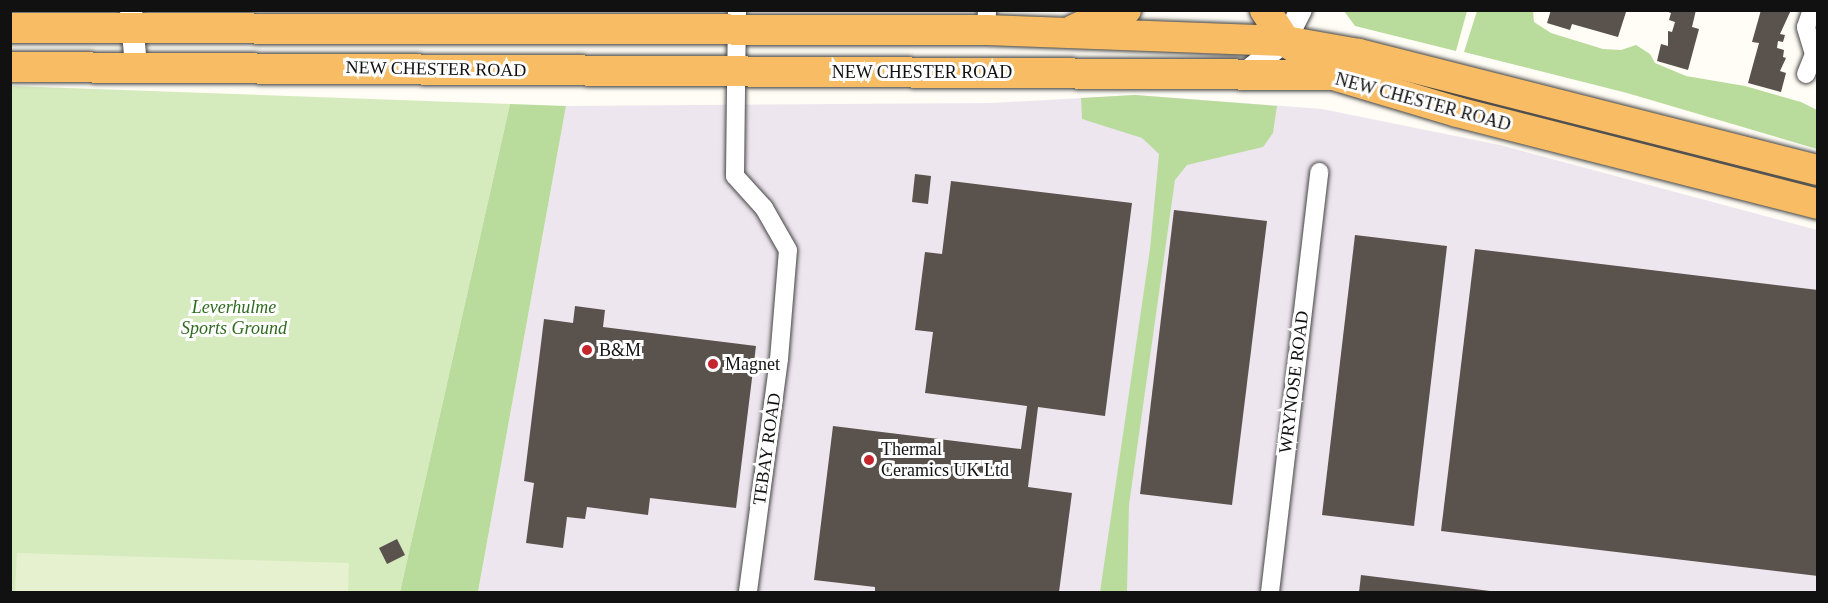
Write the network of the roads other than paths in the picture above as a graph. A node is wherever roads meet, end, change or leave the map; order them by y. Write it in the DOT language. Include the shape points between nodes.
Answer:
graph roads {
  1 [pos="1126,10"];
  2 [pos="1265,10"];
  3 [pos="1301,10"];
  4 [pos="1812,10"];
  5 [pos="132,20"];
  6 [pos="986,20"];
  7 [pos="737,21"];
  8 [pos="10,28"];
  9 [pos="586,30"];
  10 [pos="1068,33"];
  11 [pos="1285,41"];
  12 [pos="1816,54"];
  13 [pos="10,66"];
  14 [pos="136,66"];
  15 [pos="737,71"];
  16 [pos="1806,74"];
  17 [pos="1243,75"];
  18 [pos="1333,75"];
  19 [pos="1614,119"];
  20 [pos="1818,170"];
  21 [pos="1319,172"];
  22 [pos="1818,182"];
  23 [pos="1818,204"];
  24 [pos="748,592"];
  25 [pos="1270,592"];
  1 -- 10 [label="highway" via="1114,11"];
  2 -- 11 [label="highway"];
  3 -- 11 [label="street"];
  4 -- 12 [label="street" via="1806,27"];
  5 -- 8 [label="highway, NEW CHESTER ROAD"];
  5 -- 9 [label="highway, NEW CHESTER ROAD"];
  5 -- 14 [label="street"];
  6 -- 7 [label="highway, NEW CHESTER ROAD"];
  6 -- 10 [label="highway, NEW CHESTER ROAD"];
  7 -- 9 [label="highway, NEW CHESTER ROAD"];
  7 -- 15 [label="street, TEBAY ROAD"];
  9 -- 15 [label="highway" via="628,52 714,52"];
  10 -- 11 [label="highway, NEW CHESTER ROAD"];
  11 -- 17 [label="street"];
  11 -- 18 [label="highway"];
  11 -- 19 [label="highway, NEW CHESTER ROAD" via="1359,54"];
  12 -- 16 [label="street"];
  13 -- 14 [label="highway, NEW CHESTER ROAD"];
  14 -- 15 [label="highway, NEW CHESTER ROAD"];
  15 -- 17 [label="highway, NEW CHESTER ROAD"];
  15 -- 24 [label="street, TEBAY ROAD" via="735,176 764,208 788,250 780,359"];
  17 -- 18 [label="highway, NEW CHESTER ROAD"];
  18 -- 23 [label="highway, NEW CHESTER ROAD" via="1457,112"];
  19 -- 20 [label="highway, NEW CHESTER ROAD"];
  19 -- 22 [label="street"];
  21 -- 25 [label="street, WRYNOSE ROAD"];
}
